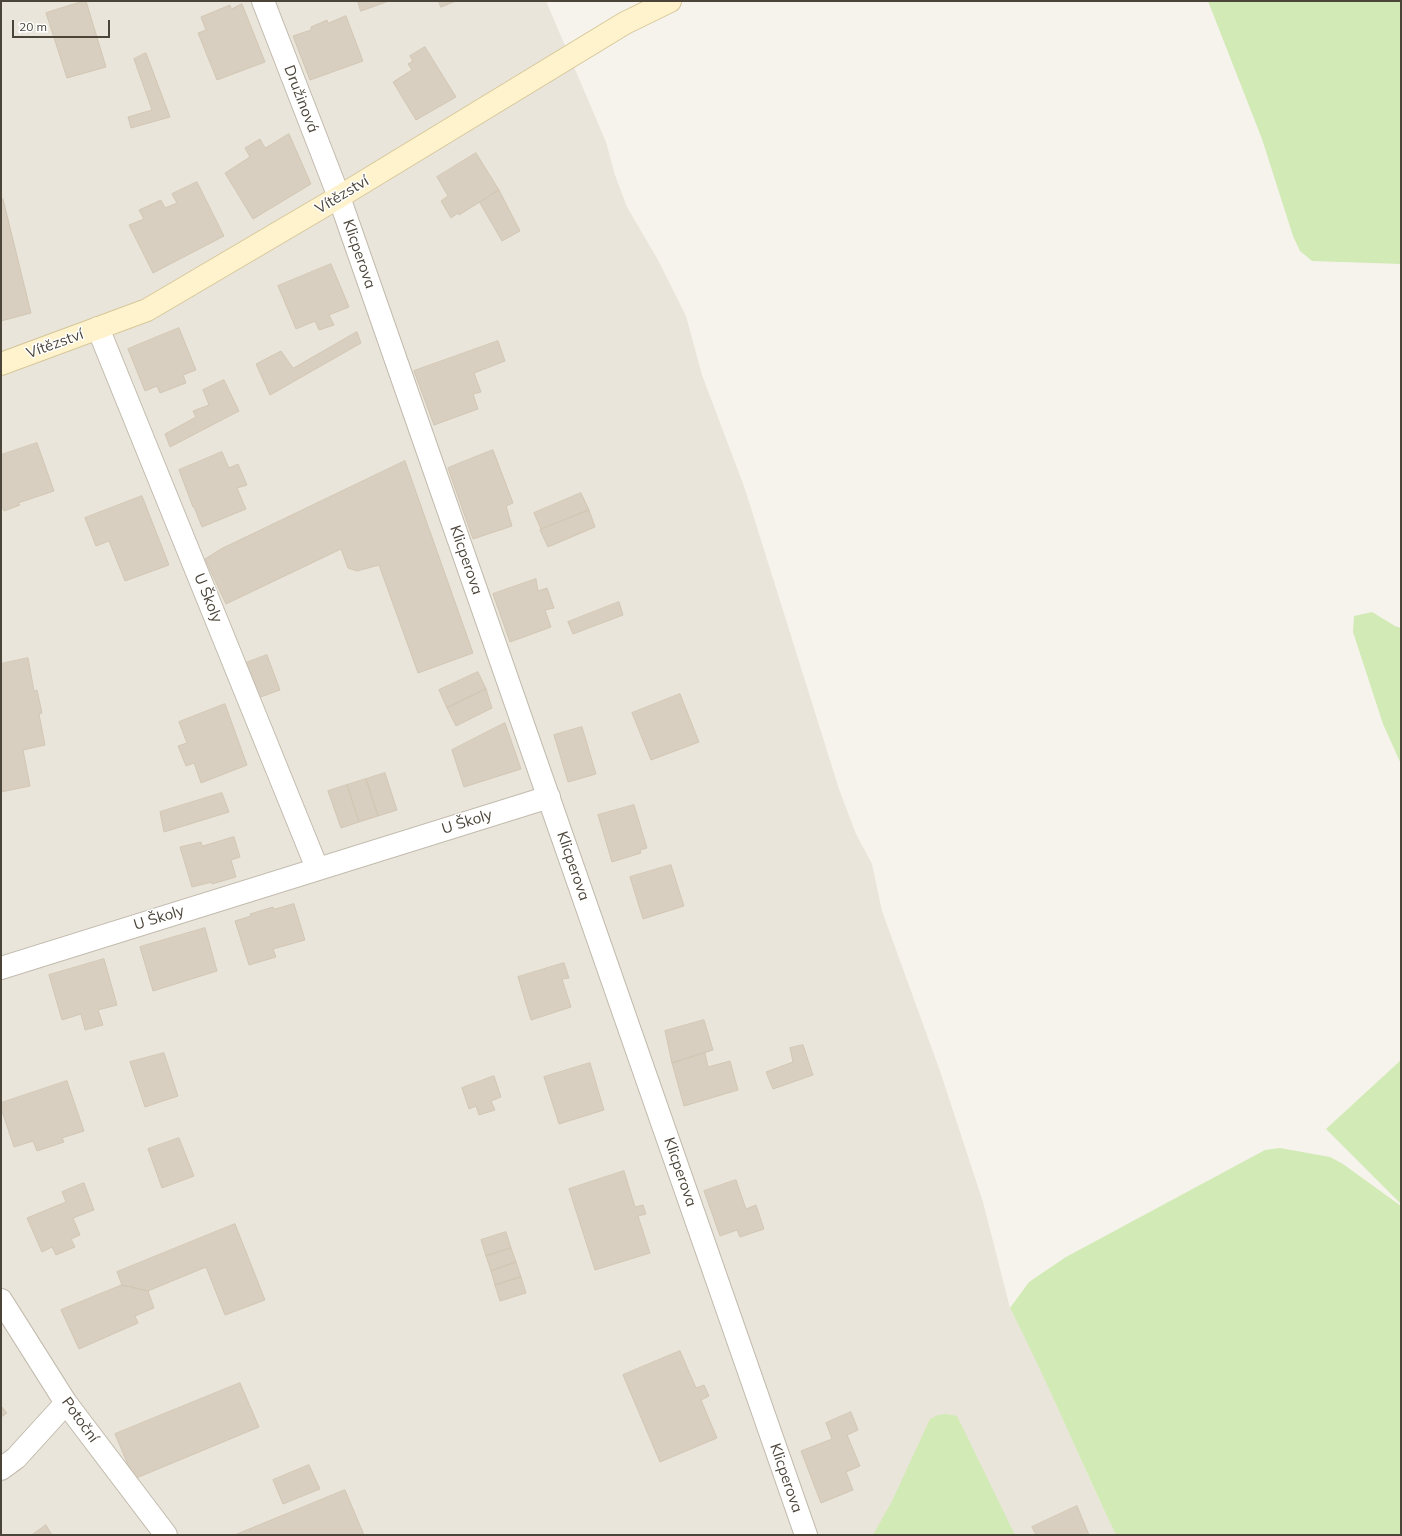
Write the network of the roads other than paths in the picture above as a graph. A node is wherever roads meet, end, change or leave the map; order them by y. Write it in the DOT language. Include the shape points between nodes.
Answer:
graph roads {
  1 [pos="263,1"];
  2 [pos="670,1"];
  3 [pos="339,197"];
  4 [pos="98,328"];
  5 [pos="1,364"];
  6 [pos="549,796"];
  7 [pos="317,868"];
  8 [pos="1,968"];
  9 [pos="1,1300"];
  10 [pos="66,1403"];
  11 [pos="1,1470"];
  12 [pos="166,1535"];
  13 [pos="806,1535"];
  1 -- 3 [label="street, Družinová"];
  2 -- 3 [label="main road, Vítězství" via="624,23"];
  3 -- 4 [label="main road, Vítězství" via="147,310"];
  3 -- 6 [label="street, Klicperova"];
  4 -- 5 [label="main road, Vítězství"];
  4 -- 7 [label="street, U Školy"];
  6 -- 7 [label="street, U Školy"];
  6 -- 13 [label="street, Klicperova"];
  7 -- 8 [label="street, U Školy"];
  9 -- 10 [label="street, Potoční"];
  10 -- 11 [label="street" via="16,1458"];
  10 -- 12 [label="street, Potoční"];
}
